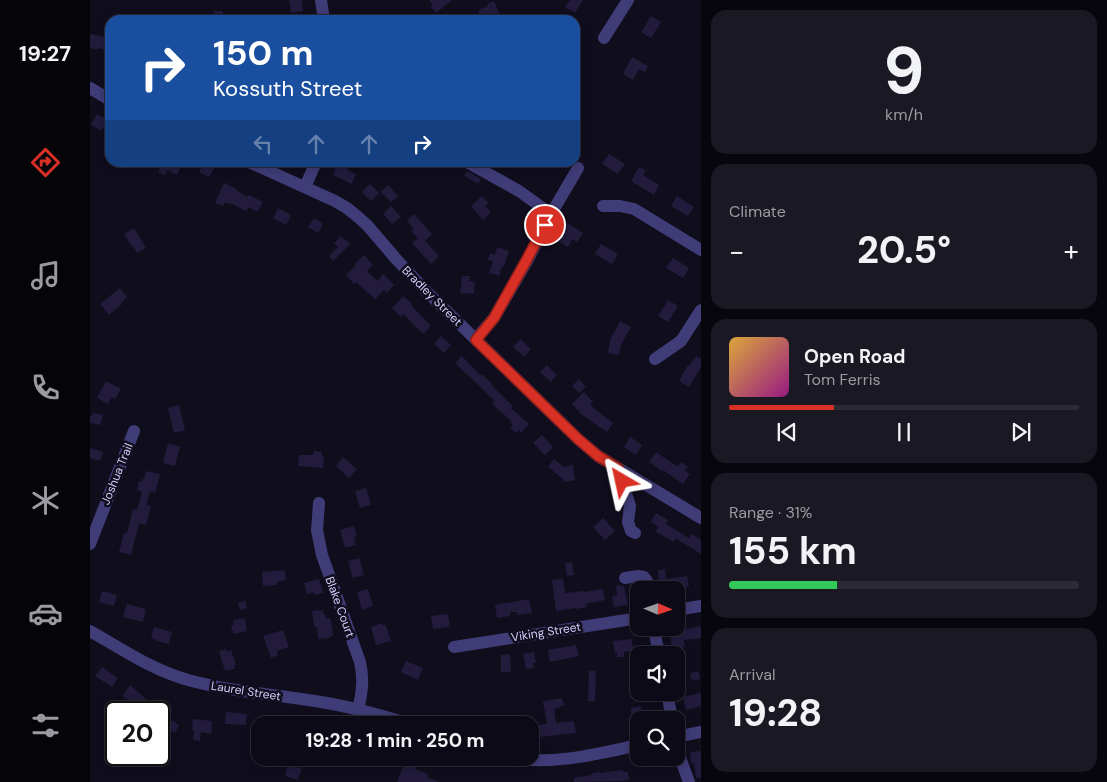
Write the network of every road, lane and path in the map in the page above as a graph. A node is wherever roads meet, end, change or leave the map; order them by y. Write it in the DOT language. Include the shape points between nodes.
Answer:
graph roads {
  1 [pos="322,0"];
  2 [pos="628,0"];
  3 [pos="324,15"];
  4 [pos="604,38"];
  5 [pos="90,88"];
  6 [pos="105,97"];
  7 [pos="260,167"];
  8 [pos="314,167"];
  9 [pos="475,167"];
  10 [pos="578,168"];
  11 [pos="305,187"];
  12 [pos="603,206"];
  13 [pos="551,214"];
  14 [pos="701,250"];
  15 [pos="701,310"];
  16 [pos="476,340"];
  17 [pos="655,359"];
  18 [pos="134,431"];
  19 [pos="618,468"];
  20 [pos="319,503"];
  21 [pos="701,518"];
  22 [pos="635,533"];
  23 [pos="90,544"];
  24 [pos="625,578"];
  25 [pos="646,581"];
  26 [pos="701,606"];
  27 [pos="685,609"];
  28 [pos="630,619"];
  29 [pos="90,631"];
  30 [pos="454,647"];
  31 [pos="358,710"];
  32 [pos="380,716"];
  33 [pos="701,732"];
  34 [pos="685,735"];
  35 [pos="630,747"];
  36 [pos="539,761"];
  37 [pos="683,766"];
  38 [pos="689,782"];
  1 -- 3 [label="street"];
  2 -- 4 [label="street"];
  5 -- 6 [label="street"];
  7 -- 11 [label="street, Bradley Street"];
  8 -- 11 [label="street"];
  9 -- 13 [label="street" via="519,191"];
  10 -- 13 [label="street"];
  11 -- 16 [label="street, Bradley Street" via="347,208 367,225 410,275"];
  12 -- 14 [label="street" via="634,209"];
  13 -- 16 [label="street" via="494,318"];
  15 -- 17 [label="street" via="681,341"];
  16 -- 19 [label="street, Bradley Street" via="578,439"];
  18 -- 23 [label="street, Joshua Trail"];
  19 -- 21 [label="street, Bradley Street"];
  19 -- 22 [label="street" via="630,506 628,522"];
  20 -- 31 [label="street, Blake Court" via="317,530 322,555 362,672"];
  24 -- 25 [label="street" via="638,576"];
  26 -- 27 [label="street"];
  28 -- 30 [label="street, Viking Street"];
  29 -- 31 [label="street, Laurel Street" via="151,666 188,680"];
  31 -- 32 [label="street, Laurel Street"];
  33 -- 34 [label="street"];
  35 -- 36 [label="street"];
  37 -- 38 [label="street"];
}
